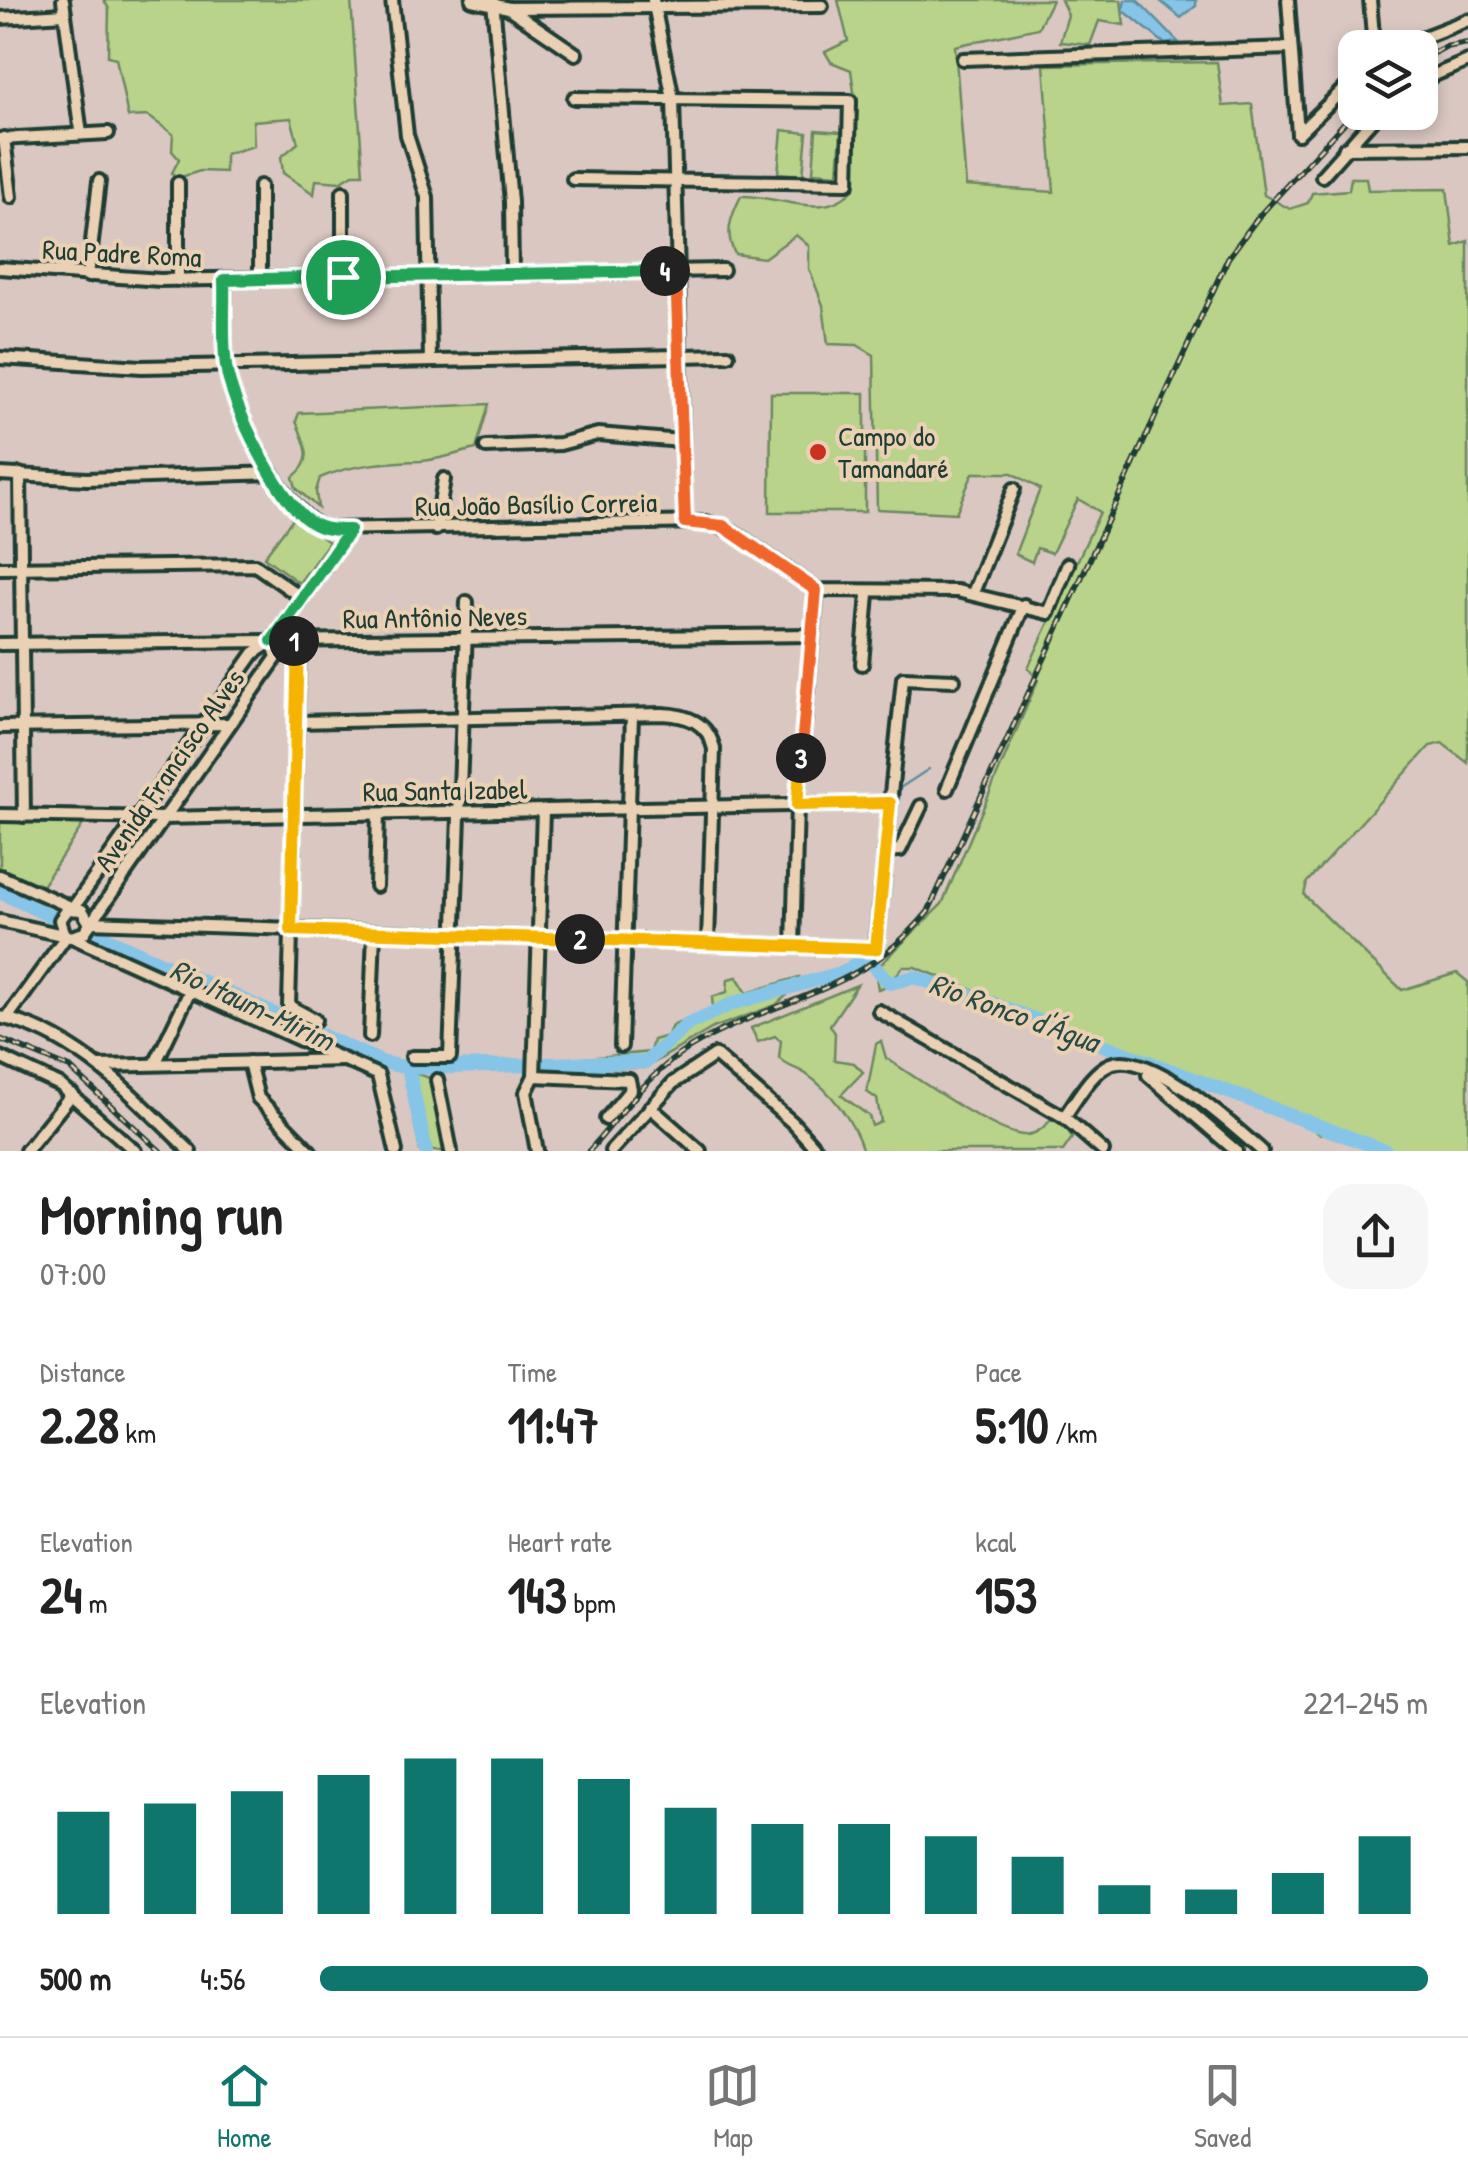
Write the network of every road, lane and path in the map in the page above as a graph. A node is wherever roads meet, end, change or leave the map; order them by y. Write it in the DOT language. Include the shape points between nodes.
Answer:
graph roads {
  1 [pos="63,0"];
  2 [pos="392,0"];
  3 [pos="472,0"];
  4 [pos="1288,0"];
  5 [pos="1370,0"];
  6 [pos="493,3"];
  7 [pos="654,4"];
  8 [pos="822,6"];
  9 [pos="509,8"];
  10 [pos="65,14"];
  11 [pos="0,18"];
  12 [pos="1468,20"];
  13 [pos="1372,30"];
  14 [pos="1438,32"];
  15 [pos="1291,48"];
  16 [pos="576,54"];
  17 [pos="963,59"];
  18 [pos="1468,61"];
  19 [pos="1438,74"];
  20 [pos="1338,95"];
  21 [pos="574,98"];
  22 [pos="672,99"];
  23 [pos="1362,130"];
  24 [pos="108,133"];
  25 [pos="82,134"];
  26 [pos="2,139"];
  27 [pos="1468,146"];
  28 [pos="1346,148"];
  29 [pos="1322,176"];
  30 [pos="573,180"];
  31 [pos="98,181"];
  32 [pos="674,181"];
  33 [pos="178,183"];
  34 [pos="260,186"];
  35 [pos="343,192"];
  36 [pos="11,197"];
  37 [pos="0,268"];
  38 [pos="723,270"];
  39 [pos="676,271"];
  40 [pos="512,274"];
  41 [pos="88,276"];
  42 [pos="429,276"];
  43 [pos="343,277"];
  44 [pos="260,279"];
  45 [pos="178,280"];
  46 [pos="224,280"];
  47 [pos="728,355"];
  48 [pos="678,356"];
  49 [pos="0,358"];
  50 [pos="430,361"];
  51 [pos="226,366"];
  52 [pos="682,440"];
  53 [pos="486,448"];
  54 [pos="272,473"];
  55 [pos="0,474"];
  56 [pos="20,474"];
  57 [pos="444,479"];
  58 [pos="1014,489"];
  59 [pos="685,522"];
  60 [pos="436,529"];
  61 [pos="350,530"];
  62 [pos="1068,564"];
  63 [pos="0,568"];
  64 [pos="21,568"];
  65 [pos="816,590"];
  66 [pos="973,593"];
  67 [pos="868,594"];
  68 [pos="302,598"];
  69 [pos="468,602"];
  70 [pos="1024,605"];
  71 [pos="811,635"];
  72 [pos="466,639"];
  73 [pos="272,641"];
  74 [pos="298,641"];
  75 [pos="0,644"];
  76 [pos="22,644"];
  77 [pos="862,664"];
  78 [pos="954,680"];
  79 [pos="632,715"];
  80 [pos="464,720"];
  81 [pos="296,722"];
  82 [pos="203,724"];
  83 [pos="229,724"];
  84 [pos="23,726"];
  85 [pos="0,727"];
  86 [pos="947,789"];
  87 [pos="890,803"];
  88 [pos="797,805"];
  89 [pos="921,806"];
  90 [pos="712,807"];
  91 [pos="628,809"];
  92 [pos="543,811"];
  93 [pos="461,812"];
  94 [pos="378,814"];
  95 [pos="0,815"];
  96 [pos="24,816"];
  97 [pos="294,816"];
  98 [pos="137,818"];
  99 [pos="162,818"];
  100 [pos="885,852"];
  101 [pos="108,858"];
  102 [pos="125,870"];
  103 [pos="0,876"];
  104 [pos="376,886"];
  105 [pos="73,908"];
  106 [pos="0,921"];
  107 [pos="89,922"];
  108 [pos="291,930"];
  109 [pos="374,932"];
  110 [pos="67,935"];
  111 [pos="456,935"];
  112 [pos="540,938"];
  113 [pos="624,940"];
  114 [pos="708,943"];
  115 [pos="793,946"];
  116 [pos="191,989"];
  117 [pos="878,1011"];
  118 [pos="3,1017"];
  119 [pos="315,1020"];
  120 [pos="370,1036"];
  121 [pos="620,1046"];
  122 [pos="0,1057"];
  123 [pos="412,1057"];
  124 [pos="346,1060"];
  125 [pos="249,1062"];
  126 [pos="155,1064"];
  127 [pos="100,1066"];
  128 [pos="1140,1068"];
  129 [pos="534,1076"];
  130 [pos="437,1080"];
  131 [pos="72,1094"];
  132 [pos="650,1106"];
  133 [pos="1064,1116"];
  134 [pos="606,1119"];
  135 [pos="26,1151"];
  136 [pos="134,1151"];
  137 [pos="190,1151"];
  138 [pos="310,1151"];
  139 [pos="396,1151"];
  140 [pos="451,1151"];
  141 [pos="536,1151"];
  142 [pos="611,1151"];
  143 [pos="700,1151"];
  144 [pos="818,1151"];
  145 [pos="1103,1151"];
  146 [pos="1236,1151"];
  147 [pos="1262,1151"];
  1 -- 10 [label="street"];
  2 -- 42 [label="street" via="407,135 426,188"];
  3 -- 6 [label="street"];
  4 -- 15 [label="street"];
  5 -- 13 [label="street"];
  6 -- 9 [label="street"];
  6 -- 40 [label="street"];
  7 -- 8 [label="street"];
  7 -- 9 [label="street"];
  7 -- 22 [label="street"];
  9 -- 16 [label="street"];
  10 -- 11 [label="street"];
  10 -- 25 [label="street"];
  12 -- 14 [label="street"];
  15 -- 17 [label="street"];
  15 -- 20 [label="street" via="1298,134"];
  18 -- 19 [label="street"];
  21 -- 22 [label="street"];
  22 -- 32 [label="street"];
  22 -- 32 [label="street" via="850,101 848,183"];
  23 -- 28 [label="street"];
  24 -- 25 [label="street"];
  25 -- 26 [label="street"];
  26 -- 36 [label="street"];
  27 -- 28 [label="street"];
  28 -- 29 [label="street"];
  30 -- 32 [label="street"];
  31 -- 41 [label="street"];
  32 -- 39 [label="street"];
  33 -- 45 [label="street"];
  34 -- 44 [label="street"];
  35 -- 43 [label="street"];
  37 -- 41 [label="street, Rua Padre Roma"];
  38 -- 39 [label="street, Rua Padre Roma"];
  39 -- 40 [label="street, Rua Padre Roma"];
  39 -- 48 [label="street"];
  40 -- 42 [label="street, Rua Padre Roma"];
  41 -- 45 [label="street, Rua Padre Roma"];
  42 -- 43 [label="street, Rua Padre Roma"];
  42 -- 50 [label="street"];
  43 -- 44 [label="street, Rua Padre Roma"];
  44 -- 46 [label="street, Rua Padre Roma"];
  45 -- 46 [label="street, Rua Padre Roma"];
  46 -- 51 [label="street, Rua João Basílio Correia"];
  47 -- 48 [label="street"];
  48 -- 50 [label="street"];
  48 -- 52 [label="street"];
  49 -- 51 [label="street"];
  50 -- 51 [label="street"];
  51 -- 54 [label="street, Rua João Basílio Correia"];
  52 -- 53 [label="street" via="598,434 560,444"];
  52 -- 59 [label="street"];
  54 -- 56 [label="street" via="87,479"];
  54 -- 61 [label="street, Rua João Basílio Correia" via="311,522"];
  55 -- 56 [label="street"];
  56 -- 64 [label="street"];
  57 -- 60 [label="street"];
  58 -- 66 [label="street"];
  59 -- 60 [label="street, Rua João Basílio Correia"];
  59 -- 65 [label="street, Rua João Basílio Correia" via="723,526"];
  60 -- 61 [label="street, Rua João Basílio Correia"];
  61 -- 68 [label="street, Avenida Francisco Alves"];
  62 -- 70 [label="street" via="1048,614"];
  63 -- 64 [label="street"];
  64 -- 68 [label="street" via="256,565"];
  64 -- 76 [label="street"];
  65 -- 67 [label="street"];
  65 -- 71 [label="street"];
  66 -- 67 [label="street"];
  66 -- 70 [label="street"];
  67 -- 77 [label="street"];
  68 -- 73 [label="street, Avenida Francisco Alves"];
  69 -- 72 [label="street"];
  70 -- 86 [label="street"];
  71 -- 72 [label="street, Rua Antônio Neves"];
  71 -- 88 [label="street"];
  72 -- 74 [label="street, Rua Antônio Neves"];
  72 -- 80 [label="street"];
  73 -- 74 [label="street, Rua Antônio Neves"];
  73 -- 76 [label="street, Rua Antônio Neves"];
  73 -- 82 [label="street, Avenida Francisco Alves" via="254,652"];
  73 -- 83 [label="street, Avenida Francisco Alves" via="276,657"];
  74 -- 81 [label="street"];
  75 -- 76 [label="street, Rua Antônio Neves"];
  76 -- 84 [label="street"];
  78 -- 87 [label="street" via="903,678"];
  79 -- 80 [label="street"];
  79 -- 90 [label="street" via="672,714 704,726 714,749"];
  79 -- 91 [label="street"];
  80 -- 81 [label="street"];
  80 -- 93 [label="street"];
  81 -- 97 [label="street"];
  82 -- 83 [label="street"];
  82 -- 84 [label="street"];
  82 -- 98 [label="street, Avenida Francisco Alves"];
  83 -- 99 [label="street, Avenida Francisco Alves"];
  84 -- 85 [label="street"];
  84 -- 96 [label="street"];
  87 -- 88 [label="street, Rua Santa Izabel"];
  87 -- 100 [label="street"];
  88 -- 90 [label="street, Rua Santa Izabel"];
  88 -- 115 [label="street"];
  89 -- 100 [label="street" via="900,850"];
  90 -- 91 [label="street, Rua Santa Izabel"];
  90 -- 114 [label="street"];
  91 -- 92 [label="street, Rua Santa Izabel"];
  91 -- 113 [label="street"];
  92 -- 93 [label="street, Rua Santa Izabel"];
  92 -- 112 [label="street"];
  93 -- 94 [label="street, Rua Santa Izabel"];
  93 -- 111 [label="street"];
  94 -- 97 [label="street, Rua Santa Izabel"];
  94 -- 104 [label="street"];
  95 -- 96 [label="street, Rua Santa Izabel"];
  96 -- 98 [label="street, Rua Santa Izabel"];
  97 -- 99 [label="street, Rua Santa Izabel"];
  97 -- 108 [label="street"];
  98 -- 99 [label="street, Rua Santa Izabel"];
  98 -- 101 [label="street, Avenida Francisco Alves"];
  99 -- 102 [label="street, Avenida Francisco Alves"];
  100 -- 115 [label="street" via="876,949"];
  101 -- 102 [label="street"];
  101 -- 105 [label="street, Avenida Francisco Alves"];
  102 -- 107 [label="street, Avenida Francisco Alves"];
  103 -- 105 [label="street"];
  105 -- 107 [label="street"];
  105 -- 110 [label="street" via="62,915"];
  106 -- 110 [label="street"];
  107 -- 108 [label="street"];
  107 -- 110 [label="street" via="84,934"];
  108 -- 109 [label="street"];
  108 -- 119 [label="street" via="288,1006"];
  109 -- 111 [label="street"];
  109 -- 120 [label="street"];
  110 -- 116 [label="street"];
  110 -- 118 [label="street"];
  111 -- 112 [label="street"];
  111 -- 123 [label="street" via="450,1057"];
  112 -- 113 [label="street"];
  112 -- 129 [label="street"];
  113 -- 114 [label="street"];
  113 -- 121 [label="street"];
  114 -- 115 [label="street"];
  116 -- 124 [label="street"];
  116 -- 126 [label="street"];
  117 -- 133 [label="street"];
  118 -- 127 [label="street" via="48,1034"];
  122 -- 131 [label="street"];
  124 -- 125 [label="street"];
  124 -- 139 [label="street" via="378,1075"];
  125 -- 126 [label="street"];
  125 -- 138 [label="street" via="258,1098"];
  126 -- 127 [label="street"];
  127 -- 137 [label="street"];
  128 -- 133 [label="street" via="1109,1065"];
  128 -- 146 [label="street"];
  128 -- 147 [label="street" via="1193,1091"];
  129 -- 134 [label="street" via="628,1080 631,1089"];
  129 -- 141 [label="street" via="526,1092"];
  130 -- 140 [label="street"];
  131 -- 135 [label="street"];
  131 -- 136 [label="street"];
  132 -- 142 [label="street"];
  132 -- 143 [label="street"];
  132 -- 144 [label="street" via="704,1058 721,1056"];
  133 -- 145 [label="street"];
}
